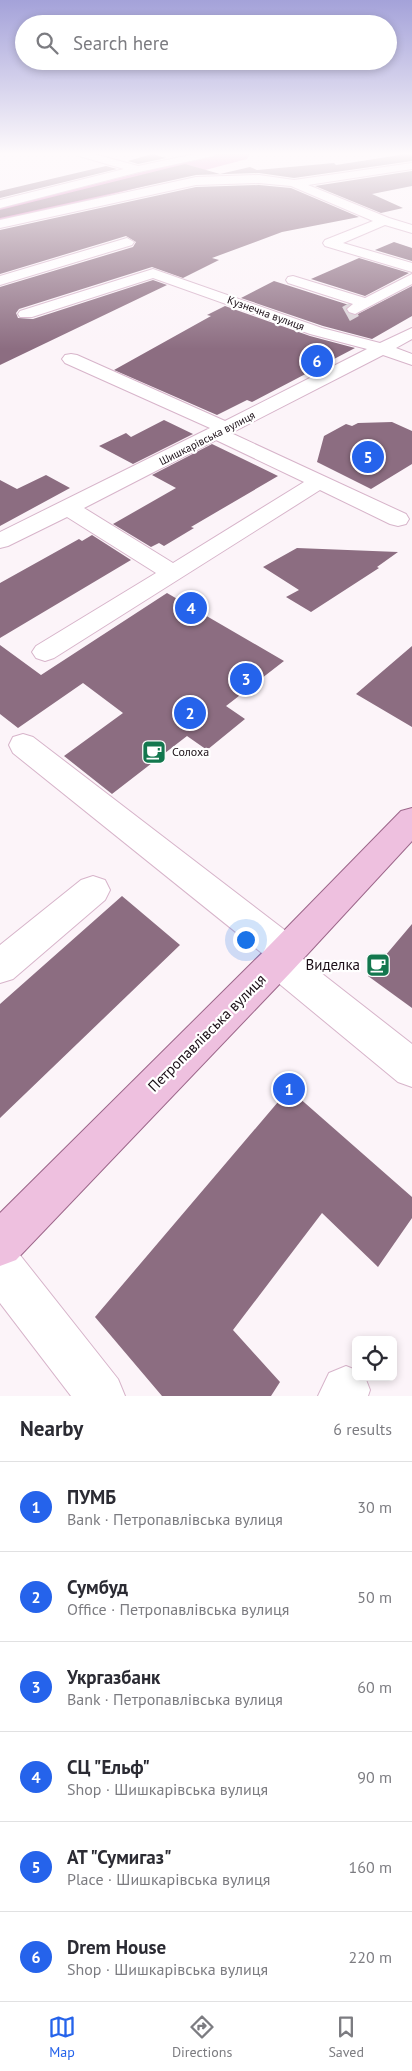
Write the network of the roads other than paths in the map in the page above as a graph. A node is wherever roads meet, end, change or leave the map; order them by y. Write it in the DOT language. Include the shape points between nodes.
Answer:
graph roads {
  1 [pos="22,219"];
  2 [pos="380,219"];
  3 [pos="384,221"];
  4 [pos="0,224"];
  5 [pos="412,228"];
  6 [pos="127,242"];
  7 [pos="412,268"];
  8 [pos="412,278"];
  9 [pos="293,280"];
  10 [pos="0,281"];
  11 [pos="356,309"];
  12 [pos="26,314"];
  13 [pos="316,331"];
  14 [pos="412,333"];
  15 [pos="381,348"];
  16 [pos="71,359"];
  17 [pos="412,360"];
  18 [pos="221,431"];
  19 [pos="319,482"];
  20 [pos="68,508"];
  21 [pos="398,519"];
  22 [pos="0,541"];
  23 [pos="173,573"];
  24 [pos="45,652"];
  25 [pos="23,745"];
  26 [pos="412,820"];
  27 [pos="93,890"];
  28 [pos="283,956"];
  29 [pos="0,967"];
  30 [pos="412,1068"];
  31 [pos="0,1244"];
  32 [pos="0,1266"];
  33 [pos="101,1396"];
  1 -- 4 [label="street"];
  2 -- 3 [label="street"];
  3 -- 5 [label="street"];
  3 -- 7 [label="street" via="330,244"];
  6 -- 10 [label="street"];
  8 -- 11 [label="street"];
  9 -- 11 [label="street"];
  11 -- 13 [label="street"];
  12 -- 13 [label="street, Кузнечна вулиця" via="153,273"];
  13 -- 15 [label="street, Кузнечна вулиця"];
  14 -- 15 [label="street, Шишкарівська вулиця"];
  15 -- 17 [label="street, Кузнечна вулиця"];
  15 -- 18 [label="street, Шишкарівська вулиця"];
  16 -- 18 [label="street"];
  18 -- 19 [label="street"];
  18 -- 20 [label="street, Шишкарівська вулиця"];
  19 -- 21 [label="street"];
  19 -- 23 [label="street"];
  20 -- 22 [label="street, Шишкарівська вулиця"];
  20 -- 23 [label="street"];
  23 -- 24 [label="street"];
  25 -- 28 [label="street"];
  26 -- 28 [label="main road, Петропавлівська вулиця"];
  27 -- 29 [label="street"];
  28 -- 30 [label="street"];
  28 -- 31 [label="main road, Петропавлівська вулиця"];
  32 -- 33 [label="street"];
}
